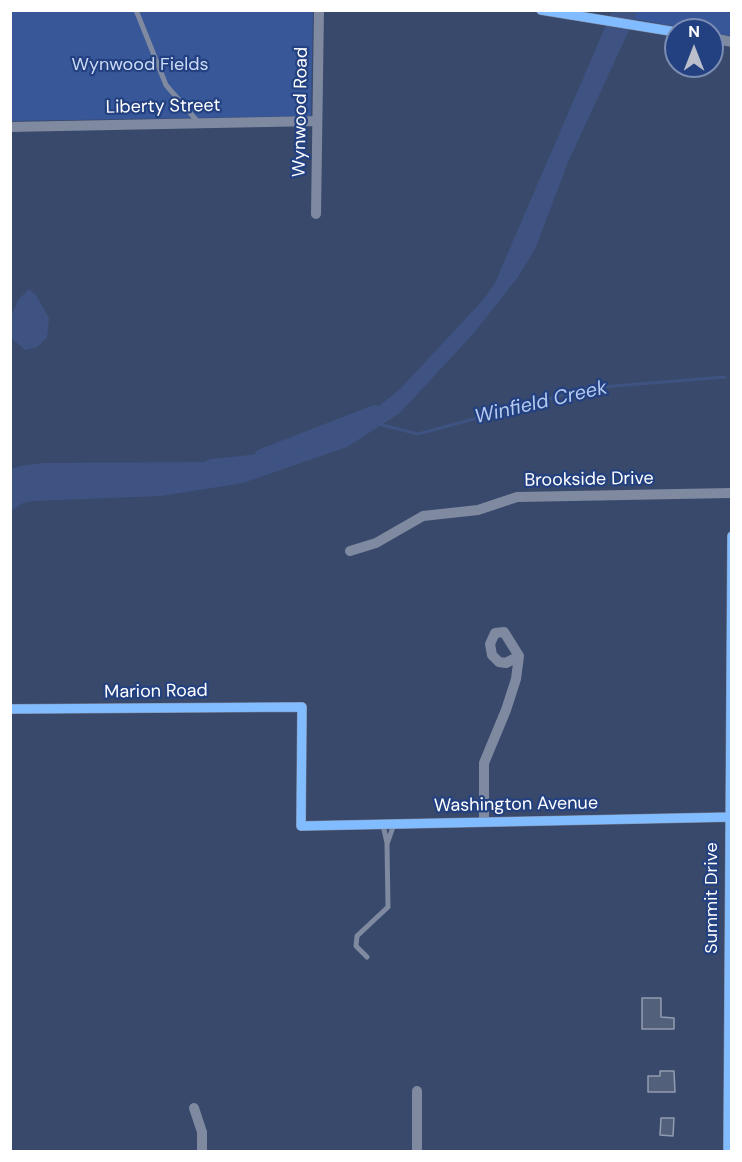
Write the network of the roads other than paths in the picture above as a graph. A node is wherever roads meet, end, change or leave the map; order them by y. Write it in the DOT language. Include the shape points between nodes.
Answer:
graph roads {
  1 [pos="136,10"];
  2 [pos="319,10"];
  3 [pos="541,10"];
  4 [pos="664,30"];
  5 [pos="317,121"];
  6 [pos="200,123"];
  7 [pos="10,127"];
  8 [pos="316,214"];
  9 [pos="732,493"];
  10 [pos="732,536"];
  11 [pos="350,551"];
  12 [pos="519,656"];
  13 [pos="10,709"];
  14 [pos="730,817"];
  15 [pos="484,822"];
  16 [pos="388,825"];
  17 [pos="301,826"];
  18 [pos="387,844"];
  19 [pos="367,957"];
  20 [pos="417,1091"];
  21 [pos="194,1108"];
  22 [pos="202,1152"];
  23 [pos="417,1152"];
  24 [pos="728,1152"];
  1 -- 6 [label="lane" via="166,85"];
  2 -- 5 [label="street, Wynwood Road"];
  3 -- 4 [label="street"];
  5 -- 6 [label="street, Liberty Street"];
  5 -- 8 [label="street, Wynwood Road"];
  6 -- 7 [label="street, Liberty Street"];
  9 -- 11 [label="street, Brookside Drive" via="517,497 478,510 423,516 376,543"];
  10 -- 14 [label="street, Summit Drive"];
  12 -- 15 [label="street" via="509,700 484,763"];
  13 -- 17 [label="street, Marion Road" via="302,707"];
  14 -- 15 [label="street, Washington Avenue"];
  14 -- 24 [label="street, Summit Drive"];
  15 -- 16 [label="street, Washington Avenue"];
  16 -- 17 [label="street, Washington Avenue"];
  16 -- 18 [label="lane"];
  16 -- 18 [label="lane"];
  18 -- 19 [label="lane" via="388,907 356,941"];
  20 -- 23 [label="street"];
  21 -- 22 [label="street" via="202,1132"];
}
